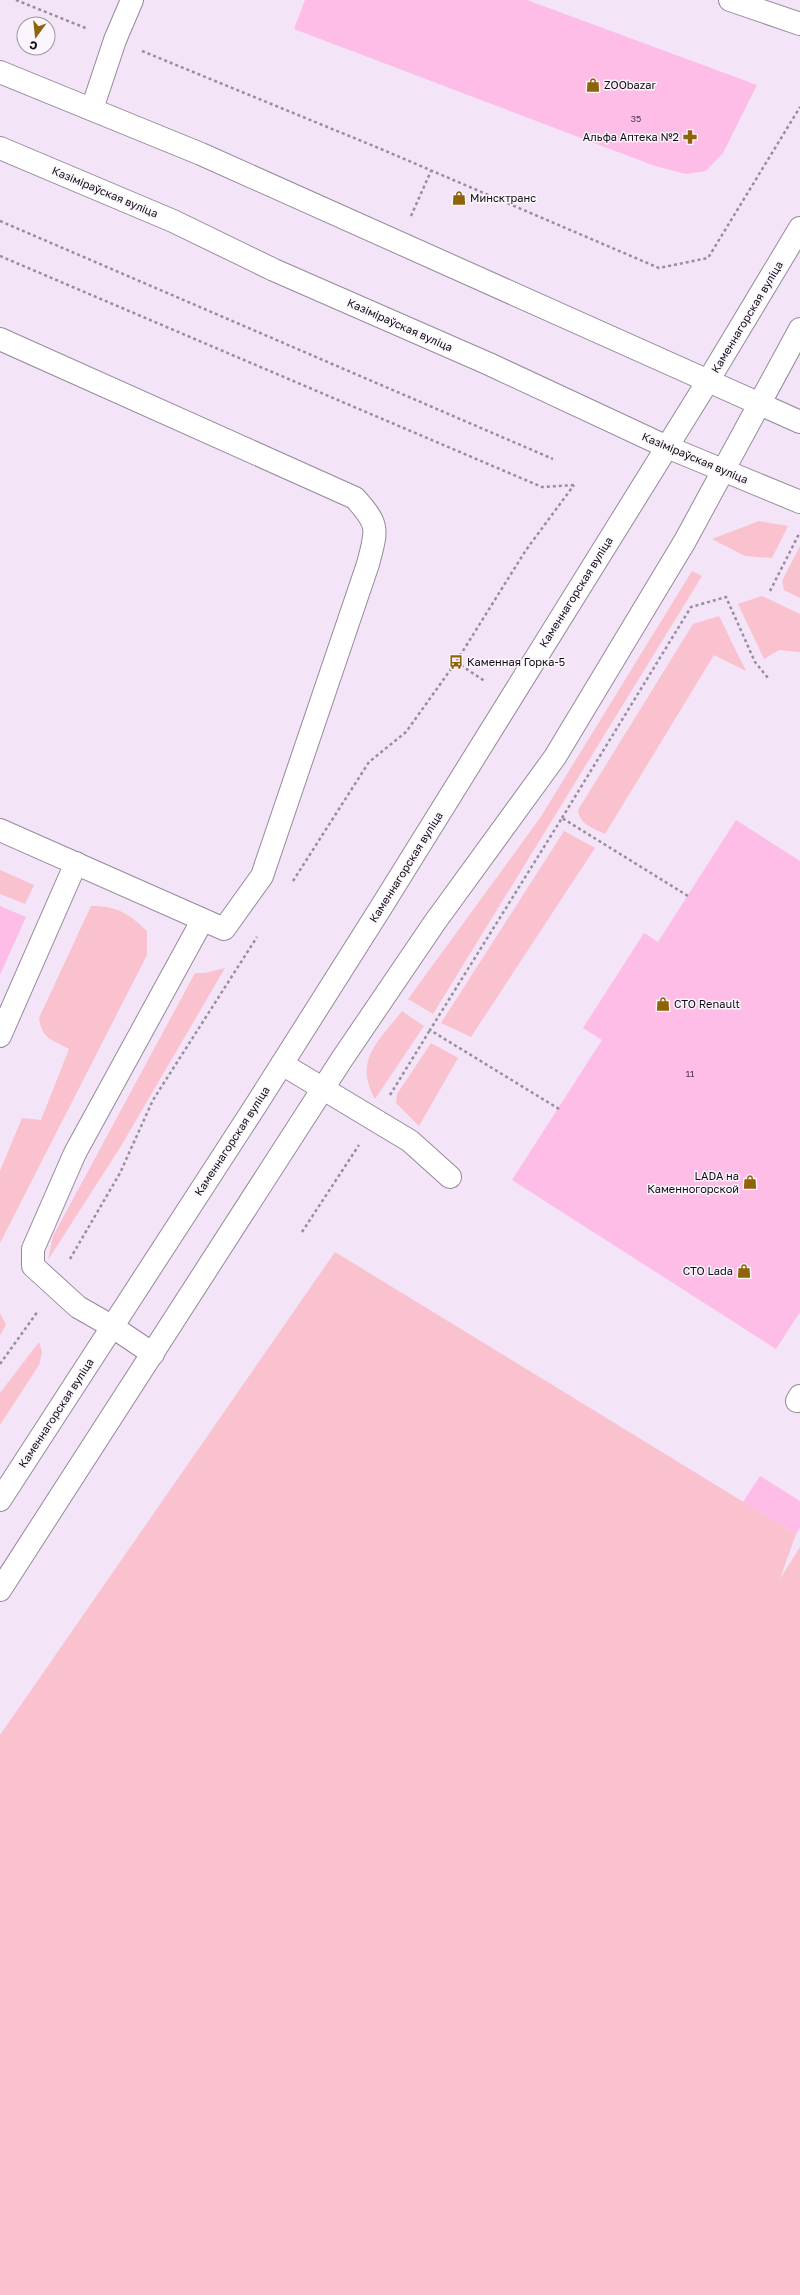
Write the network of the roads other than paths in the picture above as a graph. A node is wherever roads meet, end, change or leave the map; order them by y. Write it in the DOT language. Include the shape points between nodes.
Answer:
graph roads {
  1 [pos="132,0"];
  2 [pos="730,0"];
  3 [pos="800,24"];
  4 [pos="0,72"];
  5 [pos="92,109"];
  6 [pos="0,148"];
  7 [pos="800,228"];
  8 [pos="800,329"];
  9 [pos="0,340"];
  10 [pos="708,381"];
  11 [pos="759,404"];
  12 [pos="800,422"];
  13 [pos="667,447"];
  14 [pos="724,470"];
  15 [pos="800,502"];
  16 [pos="0,830"];
  17 [pos="76,863"];
  18 [pos="202,921"];
  19 [pos="0,1036"];
  20 [pos="282,1064"];
  21 [pos="323,1090"];
  22 [pos="450,1177"];
  23 [pos="113,1327"];
  24 [pos="153,1354"];
  25 [pos="0,1500"];
  26 [pos="0,1590"];
  1 -- 5 [label="main road" via="115,40"];
  2 -- 3 [label="main road"];
  4 -- 5 [label="main road"];
  5 -- 10 [label="main road" via="201,154"];
  6 -- 13 [label="main road, Казіміраўская вуліца" via="173,221 274,270 489,364"];
  7 -- 10 [label="main road, Каменнагорская вуліца"];
  8 -- 11 [label="main road"];
  9 -- 18 [label="main road" via="355,498 371,516 376,532 368,564 262,876 224,929"];
  10 -- 11 [label="main road"];
  10 -- 13 [label="main road, Каменнагорская вуліца"];
  11 -- 12 [label="main road"];
  11 -- 14 [label="main road"];
  13 -- 14 [label="main road, Казіміраўская вуліца"];
  13 -- 20 [label="main road, Каменнагорская вуліца"];
  14 -- 15 [label="main road, Казіміраўская вуліца"];
  14 -- 21 [label="main road" via="686,541 555,757 434,922"];
  16 -- 17 [label="main road"];
  17 -- 18 [label="main road"];
  17 -- 19 [label="main road"];
  18 -- 23 [label="main road" via="75,1152 33,1249 33,1266 78,1307"];
  20 -- 21 [label="main road"];
  20 -- 23 [label="main road, Каменнагорская вуліца"];
  21 -- 22 [label="main road" via="410,1141"];
  21 -- 24 [label="main road"];
  23 -- 24 [label="main road"];
  23 -- 25 [label="main road, Каменнагорская вуліца"];
  24 -- 26 [label="main road"];
}
